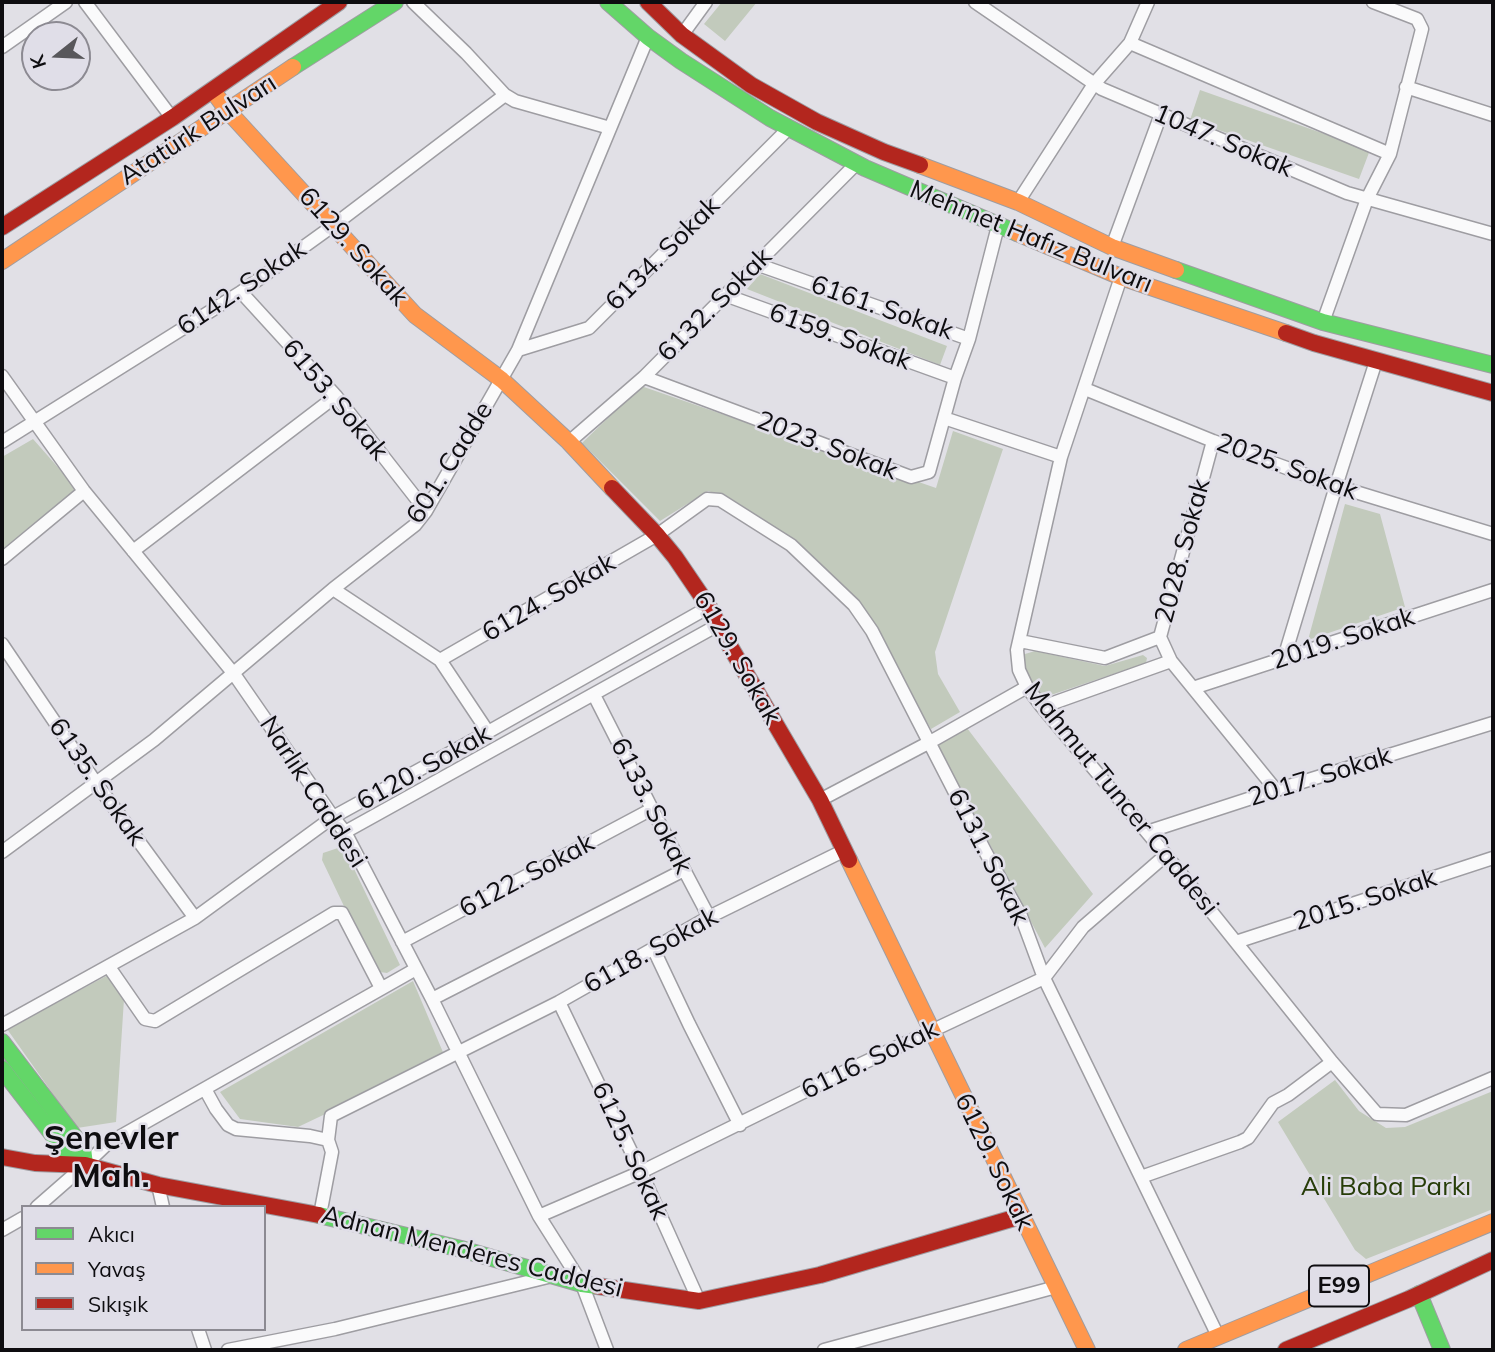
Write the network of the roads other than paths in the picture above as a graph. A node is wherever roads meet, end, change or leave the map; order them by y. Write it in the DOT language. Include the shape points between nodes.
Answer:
graph roads {
  1 [pos="66,2"];
  2 [pos="85,2"];
  3 [pos="395,2"];
  4 [pos="412,2"];
  5 [pos="608,2"];
  6 [pos="648,2"];
  7 [pos="706,2"];
  8 [pos="975,2"];
  9 [pos="1148,2"];
  10 [pos="1373,2"];
  11 [pos="333,3"];
  12 [pos="682,35"];
  13 [pos="648,37"];
  14 [pos="1130,43"];
  15 [pos="2,47"];
  16 [pos="1094,84"];
  17 [pos="1406,87"];
  18 [pos="213,90"];
  19 [pos="505,94"];
  20 [pos="227,110"];
  21 [pos="1161,114"];
  22 [pos="1493,115"];
  23 [pos="172,118"];
  24 [pos="610,128"];
  25 [pos="789,128"];
  26 [pos="1390,154"];
  27 [pos="856,164"];
  28 [pos="1367,199"];
  29 [pos="1018,202"];
  30 [pos="334,225"];
  31 [pos="998,226"];
  32 [pos="2,227"];
  33 [pos="1493,234"];
  34 [pos="1112,247"];
  35 [pos="2,261"];
  36 [pos="756,264"];
  37 [pos="1121,277"];
  38 [pos="240,292"];
  39 [pos="725,295"];
  40 [pos="1323,322"];
  41 [pos="969,339"];
  42 [pos="518,350"];
  43 [pos="1376,361"];
  44 [pos="1493,365"];
  45 [pos="2,376"];
  46 [pos="644,377"];
  47 [pos="955,378"];
  48 [pos="502,380"];
  49 [pos="1085,389"];
  50 [pos="1493,393"];
  51 [pos="336,396"];
  52 [pos="944,418"];
  53 [pos="34,421"];
  54 [pos="1213,441"];
  55 [pos="2,442"];
  56 [pos="569,442"];
  57 [pos="1061,457"];
  58 [pos="1336,486"];
  59 [pos="84,491"];
  60 [pos="426,511"];
  61 [pos="1493,534"];
  62 [pos="657,535"];
  63 [pos="134,551"];
  64 [pos="2,559"];
  65 [pos="333,589"];
  66 [pos="1493,590"];
  67 [pos="709,607"];
  68 [pos="718,625"];
  69 [pos="1160,637"];
  70 [pos="1020,641"];
  71 [pos="2,644"];
  72 [pos="1284,658"];
  73 [pos="440,660"];
  74 [pos="1171,661"];
  75 [pos="234,674"];
  76 [pos="1027,687"];
  77 [pos="1193,688"];
  78 [pos="594,695"];
  79 [pos="1042,707"];
  80 [pos="1493,723"];
  81 [pos="488,732"];
  82 [pos="930,742"];
  83 [pos="96,783"];
  84 [pos="1276,790"];
  85 [pos="820,800"];
  86 [pos="652,809"];
  87 [pos="333,817"];
  88 [pos="345,832"];
  89 [pos="1147,832"];
  90 [pos="845,850"];
  91 [pos="2,852"];
  92 [pos="1166,855"];
  93 [pos="1493,858"];
  94 [pos="684,870"];
  95 [pos="709,917"];
  96 [pos="195,918"];
  97 [pos="402,942"];
  98 [pos="1236,942"];
  99 [pos="653,948"];
  100 [pos="109,967"];
  101 [pos="416,969"];
  102 [pos="1044,978"];
  103 [pos="381,989"];
  104 [pos="432,999"];
  105 [pos="559,1002"];
  106 [pos="2,1026"];
  107 [pos="930,1031"];
  108 [pos="2,1042"];
  109 [pos="459,1054"];
  110 [pos="1332,1062"];
  111 [pos="2,1069"];
  112 [pos="1493,1078"];
  113 [pos="205,1088"];
  114 [pos="740,1125"];
  115 [pos="328,1140"];
  116 [pos="2,1157"];
  117 [pos="85,1166"];
  118 [pos="641,1172"];
  119 [pos="1141,1177"];
  120 [pos="158,1185"];
  121 [pos="39,1205"];
  122 [pos="163,1205"];
  123 [pos="320,1214"];
  124 [pos="539,1216"];
  125 [pos="1021,1216"];
  126 [pos="21,1219"];
  127 [pos="1493,1222"];
  128 [pos="2,1230"];
  129 [pos="1493,1260"];
  130 [pos="552,1276"];
  131 [pos="582,1284"];
  132 [pos="1055,1287"];
  133 [pos="1419,1294"];
  134 [pos="699,1301"];
  135 [pos="199,1331"];
  136 [pos="1218,1336"];
  137 [pos="205,1350"];
  138 [pos="228,1350"];
  139 [pos="607,1350"];
  140 [pos="824,1350"];
  141 [pos="1087,1350"];
  142 [pos="1186,1350"];
  143 [pos="1286,1350"];
  144 [pos="1442,1350"];
  1 -- 15 [label="street"];
  2 -- 23 [label="street"];
  3 -- 20 [label="main road, Atatürk Bulvarı"];
  4 -- 19 [label="street"];
  5 -- 13 [label="main road, Mehmet Hafız Bulvarı"];
  6 -- 12 [label="main road, Mehmet Hafız Bulvarı"];
  7 -- 12 [label="street"];
  8 -- 16 [label="street, 1047. Sokak"];
  9 -- 14 [label="street"];
  10 -- 17 [label="street" via="1417,19 1422,29"];
  11 -- 18 [label="main road, Atatürk Bulvarı"];
  12 -- 29 [label="main road, Mehmet Hafız Bulvarı" via="751,85 817,122"];
  13 -- 24 [label="street, 601. Cadde"];
  13 -- 25 [label="main road, Mehmet Hafız Bulvarı"];
  14 -- 16 [label="street"];
  14 -- 26 [label="street"];
  16 -- 21 [label="street, 1047. Sokak"];
  16 -- 29 [label="street"];
  17 -- 22 [label="street"];
  17 -- 26 [label="street"];
  18 -- 20 [label="main road, 6129. Sokak"];
  18 -- 23 [label="main road, Atatürk Bulvarı"];
  19 -- 24 [label="street" via="515,101"];
  19 -- 30 [label="street, 6142. Sokak"];
  20 -- 30 [label="main road, 6129. Sokak"];
  20 -- 35 [label="main road, Atatürk Bulvarı"];
  21 -- 28 [label="street, 1047. Sokak"];
  21 -- 34 [label="street"];
  23 -- 32 [label="main road, Atatürk Bulvarı"];
  24 -- 42 [label="street, 601. Cadde"];
  25 -- 27 [label="main road, Mehmet Hafız Bulvarı"];
  25 -- 42 [label="street, 6134. Sokak" via="589,328"];
  26 -- 28 [label="street"];
  27 -- 31 [label="main road, Mehmet Hafız Bulvarı"];
  27 -- 36 [label="street, 6132. Sokak"];
  28 -- 33 [label="street, 1047. Sokak"];
  28 -- 40 [label="street"];
  29 -- 34 [label="main road, Mehmet Hafız Bulvarı"];
  30 -- 38 [label="street, 6142. Sokak"];
  30 -- 48 [label="main road, 6129. Sokak" via="415,315"];
  31 -- 37 [label="main road, Mehmet Hafız Bulvarı"];
  31 -- 41 [label="street, 2023. Sokak"];
  34 -- 40 [label="main road, Mehmet Hafız Bulvarı"];
  36 -- 39 [label="street, 6132. Sokak"];
  36 -- 41 [label="street, 6161. Sokak"];
  37 -- 43 [label="main road, Mehmet Hafız Bulvarı"];
  37 -- 49 [label="street, Mahmut Tuncer Caddesi"];
  38 -- 51 [label="street, 6153. Sokak"];
  38 -- 53 [label="street, 6142. Sokak"];
  39 -- 46 [label="street, 6132. Sokak"];
  39 -- 47 [label="street, 6159. Sokak"];
  40 -- 44 [label="main road, Mehmet Hafız Bulvarı"];
  41 -- 47 [label="street, 2023. Sokak"];
  42 -- 48 [label="street, 601. Cadde"];
  43 -- 50 [label="main road, Mehmet Hafız Bulvarı"];
  43 -- 58 [label="street"];
  45 -- 53 [label="street, Narlık Caddesi"];
  46 -- 52 [label="street, 2023. Sokak" via="911,477 929,472"];
  46 -- 56 [label="street, 6132. Sokak"];
  47 -- 52 [label="street, 2023. Sokak"];
  48 -- 56 [label="main road, 6129. Sokak"];
  48 -- 60 [label="street, 601. Cadde"];
  49 -- 54 [label="street, 2025. Sokak"];
  49 -- 57 [label="street, Mahmut Tuncer Caddesi"];
  51 -- 60 [label="street, 6153. Sokak"];
  51 -- 63 [label="street"];
  52 -- 57 [label="street"];
  53 -- 55 [label="street, 6142. Sokak"];
  53 -- 59 [label="street, Narlık Caddesi"];
  54 -- 58 [label="street, 2025. Sokak"];
  54 -- 69 [label="street, 2028. Sokak"];
  56 -- 62 [label="main road, 6129. Sokak"];
  57 -- 70 [label="street, Mahmut Tuncer Caddesi"];
  58 -- 61 [label="street, 2025. Sokak"];
  58 -- 72 [label="street"];
  59 -- 63 [label="street, Narlık Caddesi"];
  59 -- 64 [label="street"];
  60 -- 65 [label="street, 601. Cadde" via="415,525"];
  62 -- 67 [label="main road, 6129. Sokak"];
  62 -- 73 [label="street, 6124. Sokak"];
  62 -- 82 [label="street, 6131. Sokak" via="707,499 720,500 791,545 854,605"];
  63 -- 75 [label="street, Narlık Caddesi"];
  65 -- 73 [label="street"];
  65 -- 75 [label="street, 601. Cadde"];
  66 -- 72 [label="street, 2019. Sokak"];
  67 -- 68 [label="main road, 6129. Sokak"];
  67 -- 81 [label="street, 6120. Sokak"];
  68 -- 78 [label="street"];
  68 -- 85 [label="main road, 6129. Sokak"];
  69 -- 70 [label="street" via="1105,658"];
  69 -- 74 [label="street, 2028. Sokak"];
  70 -- 76 [label="street, Mahmut Tuncer Caddesi" via="1019,670"];
  71 -- 83 [label="street, 6135. Sokak"];
  72 -- 77 [label="street, 2019. Sokak"];
  73 -- 81 [label="street"];
  74 -- 77 [label="street, 2028. Sokak"];
  74 -- 79 [label="street"];
  75 -- 83 [label="street, 601. Cadde"];
  75 -- 87 [label="street, Narlık Caddesi"];
  76 -- 79 [label="street, Mahmut Tuncer Caddesi"];
  76 -- 82 [label="street"];
  77 -- 84 [label="street, 2028. Sokak"];
  78 -- 86 [label="street, 6133. Sokak"];
  78 -- 88 [label="street"];
  79 -- 89 [label="street, Mahmut Tuncer Caddesi"];
  80 -- 84 [label="street, 2017. Sokak"];
  81 -- 87 [label="street, 6120. Sokak"];
  82 -- 85 [label="street"];
  82 -- 102 [label="street, 6131. Sokak" via="1021,916"];
  83 -- 91 [label="street, 601. Cadde"];
  83 -- 96 [label="street, 6135. Sokak"];
  84 -- 89 [label="street, 2017. Sokak"];
  85 -- 90 [label="main road, 6129. Sokak"];
  86 -- 94 [label="street, 6133. Sokak"];
  86 -- 97 [label="street, 6122. Sokak"];
  87 -- 88 [label="street, Narlık Caddesi"];
  87 -- 96 [label="street, 6120. Sokak"];
  88 -- 97 [label="street, Narlık Caddesi"];
  89 -- 92 [label="street, Mahmut Tuncer Caddesi"];
  90 -- 95 [label="street, 6118. Sokak"];
  90 -- 107 [label="main road, 6129. Sokak"];
  92 -- 98 [label="street, Mahmut Tuncer Caddesi"];
  92 -- 102 [label="street, 6116. Sokak" via="1083,927"];
  93 -- 98 [label="street, 2015. Sokak"];
  94 -- 95 [label="street, 6133. Sokak"];
  94 -- 104 [label="street"];
  95 -- 99 [label="street, 6118. Sokak"];
  96 -- 100 [label="street, 6120. Sokak"];
  97 -- 101 [label="street, Narlık Caddesi"];
  98 -- 110 [label="street, Mahmut Tuncer Caddesi"];
  99 -- 105 [label="street, 6118. Sokak"];
  99 -- 114 [label="street"];
  100 -- 103 [label="street" via="145,1019 155,1021 334,913 342,913"];
  100 -- 106 [label="street, 6120. Sokak"];
  101 -- 103 [label="street"];
  101 -- 104 [label="street, Narlık Caddesi"];
  102 -- 107 [label="street, 6116. Sokak"];
  102 -- 119 [label="street, 6131. Sokak"];
  103 -- 113 [label="street"];
  104 -- 109 [label="street, Narlık Caddesi"];
  105 -- 109 [label="street, 6118. Sokak"];
  105 -- 118 [label="street, 6125. Sokak"];
  107 -- 114 [label="street, 6116. Sokak"];
  107 -- 125 [label="main road, 6129. Sokak"];
  108 -- 117 [label="main road" via="83,1147"];
  109 -- 115 [label="street, 6118. Sokak" via="331,1116"];
  109 -- 124 [label="street, Narlık Caddesi"];
  110 -- 112 [label="street, Mahmut Tuncer Caddesi" via="1377,1115 1406,1115"];
  110 -- 119 [label="street" via="1273,1103 1248,1138"];
  111 -- 117 [label="main road" via="70,1157"];
  113 -- 115 [label="street" via="228,1125 236,1129"];
  113 -- 117 [label="street" via="107,1144"];
  114 -- 118 [label="street, 6116. Sokak"];
  115 -- 123 [label="street" via="332,1152"];
  116 -- 117 [label="main road, Adnan Menderes Caddesi"];
  117 -- 120 [label="main road, Adnan Menderes Caddesi"];
  117 -- 121 [label="street"];
  118 -- 124 [label="street, 6116. Sokak"];
  118 -- 134 [label="street, 6125. Sokak"];
  119 -- 136 [label="street, 6131. Sokak"];
  120 -- 122 [label="street"];
  120 -- 123 [label="main road, Adnan Menderes Caddesi"];
  123 -- 130 [label="main road, Adnan Menderes Caddesi"];
  124 -- 131 [label="street, Narlık Caddesi"];
  125 -- 132 [label="main road, 6129. Sokak"];
  125 -- 134 [label="main road, Adnan Menderes Caddesi" via="820,1275"];
  126 -- 128 [label="street"];
  127 -- 136 [label="main road, E99"];
  129 -- 133 [label="main road, E99"];
  130 -- 131 [label="main road, Adnan Menderes Caddesi"];
  130 -- 138 [label="street"];
  131 -- 134 [label="main road, Adnan Menderes Caddesi"];
  131 -- 139 [label="street, Narlık Caddesi"];
  132 -- 140 [label="street"];
  132 -- 141 [label="main road, 6129. Sokak"];
  133 -- 143 [label="main road, E99"];
  133 -- 144 [label="main road"];
  135 -- 137 [label="street"];
  136 -- 142 [label="main road, E99"];
}
